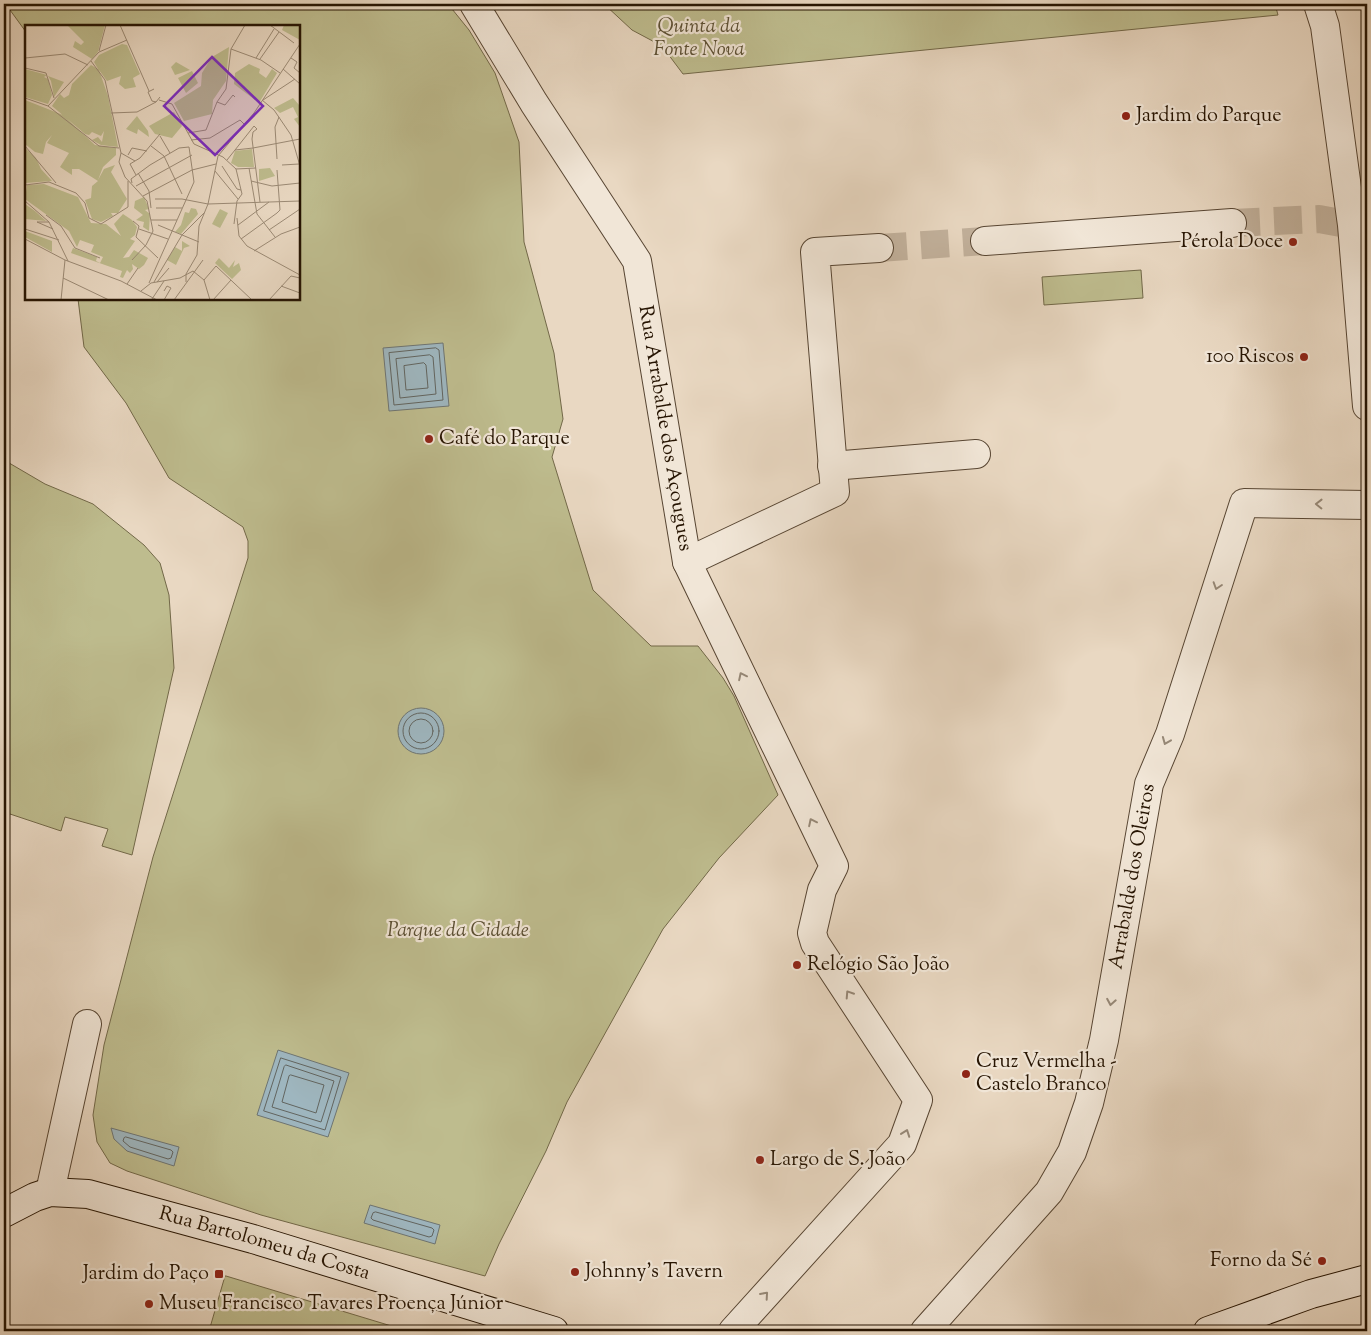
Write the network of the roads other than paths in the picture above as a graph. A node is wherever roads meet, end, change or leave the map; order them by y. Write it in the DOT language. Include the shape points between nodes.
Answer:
graph roads {
  1 [pos="474,4"];
  2 [pos="1318,4"];
  3 [pos="1232,223"];
  4 [pos="1360,225"];
  5 [pos="985,241"];
  6 [pos="879,248"];
  7 [pos="1367,406"];
  8 [pos="976,454"];
  9 [pos="832,466"];
  10 [pos="1367,506"];
  11 [pos="686,562"];
  12 [pos="87,1024"];
  13 [pos="50,1192"];
  14 [pos="4,1213"];
  15 [pos="1367,1279"];
  16 [pos="554,1331"];
  17 [pos="733,1331"];
  18 [pos="925,1331"];
  19 [pos="1208,1331"];
  1 -- 11 [label="street, Rua Arrabalde dos Açougues" via="637,261"];
  2 -- 4 [label="street" via="1325,26"];
  3 -- 5 [label="street"];
  4 -- 7 [label="street"];
  6 -- 9 [label="street" via="815,252"];
  8 -- 9 [label="street"];
  9 -- 11 [label="street" via="835,492"];
  10 -- 18 [label="street, Arrabalde dos Oleiros, one-way" via="1244,503 1170,734 1149,784 1104,1040 1089,1103 1072,1152 1049,1192"];
  17 -- 11 [label="street, Rua Arrabalde dos Açougues, one-way" via="902,1144 918,1100 815,943 812,932 822,890 834,866"];
  12 -- 13 [label="street"];
  13 -- 14 [label="street, Rua Bartolomeu da Costa"];
  13 -- 16 [label="street, Rua Bartolomeu da Costa" via="88,1194 253,1239"];
  15 -- 19 [label="street" via="1311,1294"];
}
